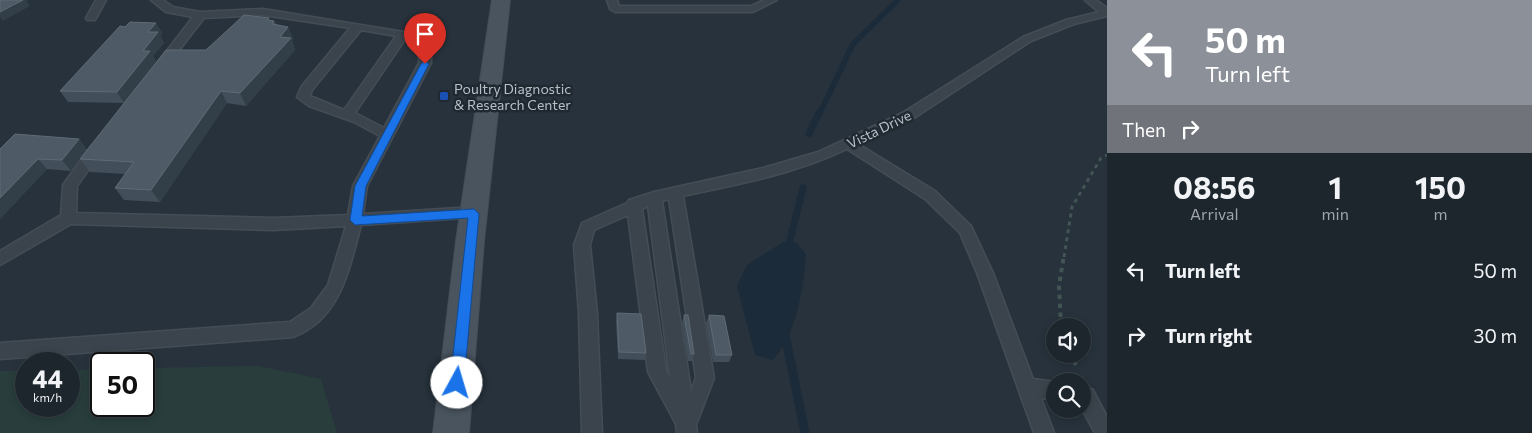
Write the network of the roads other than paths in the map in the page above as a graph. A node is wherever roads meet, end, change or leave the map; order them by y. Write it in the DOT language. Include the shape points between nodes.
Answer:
graph roads {
  1 [pos="101,0"];
  2 [pos="156,0"];
  3 [pos="501,0"];
  4 [pos="612,0"];
  5 [pos="772,0"];
  6 [pos="1090,0"];
  7 [pos="1107,13"];
  8 [pos="200,15"];
  9 [pos="91,18"];
  10 [pos="358,26"];
  11 [pos="403,34"];
  12 [pos="154,74"];
  13 [pos="347,115"];
  14 [pos="387,135"];
  15 [pos="103,141"];
  16 [pos="848,144"];
  17 [pos="675,194"];
  18 [pos="654,197"];
  19 [pos="634,204"];
  20 [pos="474,214"];
  21 [pos="68,218"];
  22 [pos="355,220"];
  23 [pos="0,260"];
  24 [pos="0,351"];
  25 [pos="1026,387"];
  26 [pos="1046,390"];
  27 [pos="1091,406"];
  28 [pos="687,429"];
  29 [pos="450,433"];
  30 [pos="592,433"];
  31 [pos="1044,433"];
  32 [pos="1105,433"];
  1 -- 9 [label="lane"];
  2 -- 8 [label="lane" via="170,10"];
  3 -- 20 [label="main road"];
  4 -- 5 [label="lane" via="615,9 700,10 753,9"];
  6 -- 7 [label="lane, Vista Drive"];
  7 -- 16 [label="lane, Vista Drive" via="1070,22 1027,39 952,90"];
  8 -- 10 [label="lane" via="263,12"];
  8 -- 12 [label="lane"];
  10 -- 11 [label="lane"];
  10 -- 13 [label="lane" via="306,89 303,97"];
  11 -- 13 [label="lane"];
  11 -- 14 [label="lane" via="412,36 425,50 425,64"];
  13 -- 14 [label="lane"];
  14 -- 22 [label="lane" via="360,186"];
  15 -- 21 [label="lane" via="70,185"];
  16 -- 17 [label="lane, Vista Drive" via="764,173"];
  16 -- 25 [label="lane" via="930,194 966,230"];
  17 -- 18 [label="lane, Vista Drive"];
  17 -- 28 [label="lane" via="705,378"];
  18 -- 19 [label="lane, Vista Drive"];
  18 -- 28 [label="lane"];
  19 -- 28 [label="lane" via="657,372"];
  19 -- 30 [label="lane, Vista Drive" via="587,226 582,245"];
  20 -- 22 [label="lane"];
  20 -- 29 [label="main road"];
  21 -- 22 [label="lane" via="272,224"];
  21 -- 23 [label="lane"];
  22 -- 24 [label="lane" via="335,288 317,313 293,329"];
  25 -- 26 [label="lane"];
  25 -- 31 [label="lane"];
  27 -- 32 [label="lane"];
}
